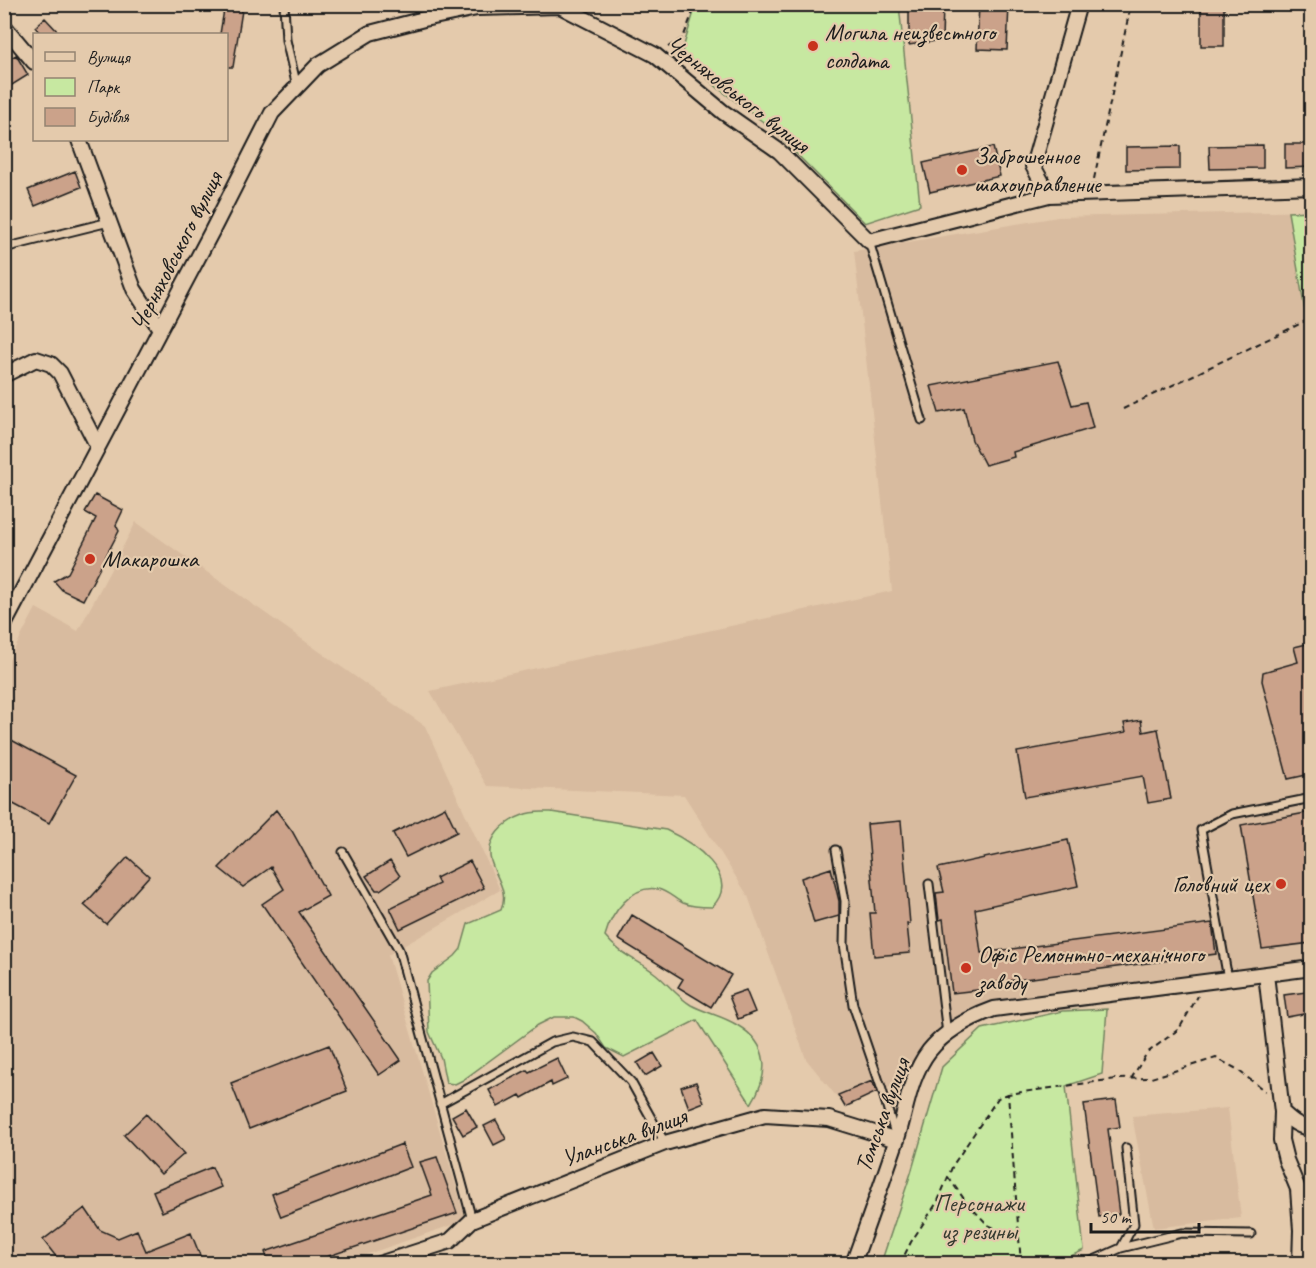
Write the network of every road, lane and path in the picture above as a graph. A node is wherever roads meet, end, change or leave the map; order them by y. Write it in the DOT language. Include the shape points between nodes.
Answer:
graph roads {
  1 [pos="284,4"];
  2 [pos="696,4"];
  3 [pos="1079,4"];
  4 [pos="1131,4"];
  5 [pos="504,6"];
  6 [pos="467,7"];
  7 [pos="6,29"];
  8 [pos="655,54"];
  9 [pos="33,61"];
  10 [pos="297,87"];
  11 [pos="79,141"];
  12 [pos="1311,186"];
  13 [pos="1091,193"];
  14 [pos="1049,195"];
  15 [pos="109,222"];
  16 [pos="869,242"];
  17 [pos="4,248"];
  18 [pos="1311,318"];
  19 [pos="160,329"];
  20 [pos="4,375"];
  21 [pos="1123,409"];
  22 [pos="922,420"];
  23 [pos="98,447"];
  24 [pos="4,624"];
  25 [pos="1311,798"];
  26 [pos="836,850"];
  27 [pos="342,852"];
  28 [pos="929,884"];
  29 [pos="1311,968"];
  30 [pos="1266,974"];
  31 [pos="1228,979"];
  32 [pos="1201,992"];
  33 [pos="947,1034"];
  34 [pos="1131,1079"];
  35 [pos="1008,1094"];
  36 [pos="440,1104"];
  37 [pos="1281,1108"];
  38 [pos="1311,1128"];
  39 [pos="897,1140"];
  40 [pos="664,1143"];
  41 [pos="1126,1148"];
  42 [pos="948,1177"];
  43 [pos="472,1220"];
  44 [pos="1251,1234"];
  45 [pos="1019,1239"];
  46 [pos="1121,1248"];
  47 [pos="379,1263"];
  48 [pos="853,1263"];
  49 [pos="900,1263"];
  50 [pos="1021,1263"];
  51 [pos="1085,1263"];
  52 [pos="1300,1263"];
  1 -- 10 [label="lane" via="286,40"];
  2 -- 8 [label="path" via="683,38"];
  3 -- 14 [label="street" via="1034,166"];
  4 -- 13 [label="path"];
  5 -- 6 [label="street, Черняховського вулиця"];
  5 -- 8 [label="street, Черняховського вулиця" via="560,6"];
  6 -- 10 [label="street, Черняховського вулиця" via="370,33 318,65"];
  7 -- 9 [label="street"];
  8 -- 16 [label="street, Черняховського вулиця" via="723,112 779,151"];
  10 -- 19 [label="street, Черняховського вулиця" via="272,113"];
  11 -- 15 [label="street"];
  12 -- 13 [label="street"];
  13 -- 14 [label="street"];
  14 -- 16 [label="street"];
  15 -- 17 [label="lane"];
  15 -- 19 [label="street" via="134,289"];
  16 -- 22 [label="lane"];
  18 -- 21 [label="path"];
  19 -- 23 [label="street, Черняховського вулиця"];
  20 -- 23 [label="street" via="36,359 51,364 60,373"];
  23 -- 24 [label="street, Черняховського вулиця"];
  25 -- 31 [label="lane" via="1232,814 1201,831"];
  26 -- 39 [label="lane" via="845,901 844,944 853,1005"];
  27 -- 36 [label="lane" via="399,950"];
  28 -- 33 [label="lane"];
  29 -- 30 [label="street, Томська вулиця"];
  30 -- 31 [label="street, Томська вулиця"];
  30 -- 37 [label="street"];
  31 -- 33 [label="street, Томська вулиця" via="994,1009 968,1018"];
  32 -- 34 [label="path" via="1179,1029 1147,1053"];
  33 -- 39 [label="street, Томська вулиця" via="929,1051 916,1074"];
  34 -- 35 [label="path"];
  34 -- 37 [label="path" via="1151,1078 1216,1058 1235,1068"];
  35 -- 42 [label="path" via="998,1098"];
  35 -- 45 [label="path"];
  36 -- 40 [label="lane" via="552,1042 573,1037 592,1042 631,1082"];
  36 -- 43 [label="lane"];
  37 -- 38 [label="street" via="1292,1121"];
  37 -- 52 [label="street" via="1281,1140 1298,1189"];
  39 -- 40 [label="street, Уланська вулиця" via="829,1119 765,1115"];
  39 -- 48 [label="street, Томська вулиця"];
  40 -- 43 [label="street, Уланська вулиця"];
  41 -- 46 [label="lane" via="1134,1224"];
  42 -- 45 [label="path" via="988,1225"];
  42 -- 49 [label="path"];
  43 -- 47 [label="street, Уланська вулиця" via="450,1241"];
  44 -- 46 [label="lane" via="1182,1233"];
  45 -- 50 [label="path"];
  46 -- 51 [label="lane"];
}
